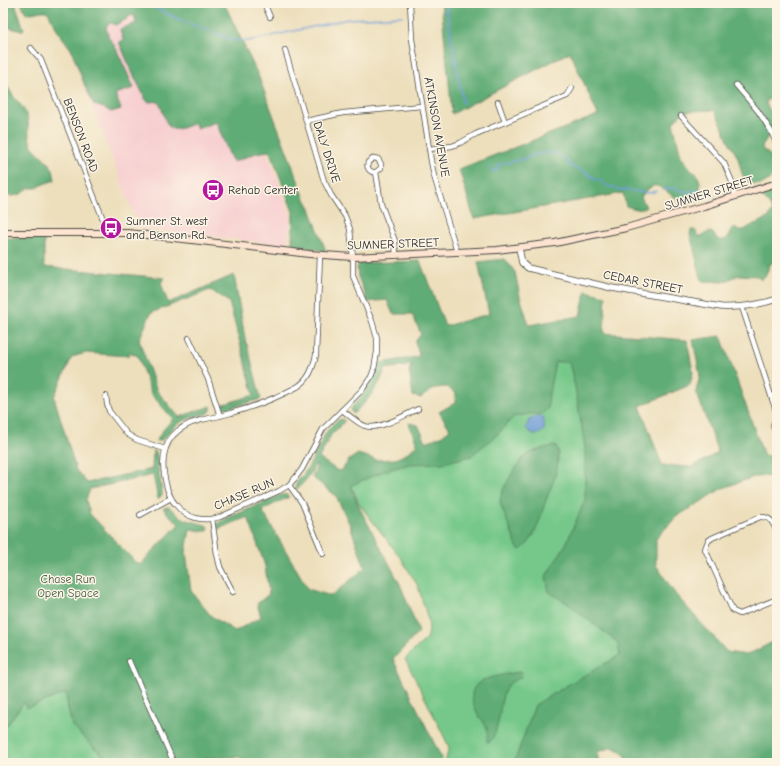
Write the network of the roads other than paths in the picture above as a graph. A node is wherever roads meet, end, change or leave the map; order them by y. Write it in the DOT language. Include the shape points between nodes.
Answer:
graph roads {
  1 [pos="264,3"];
  2 [pos="410,3"];
  3 [pos="270,17"];
  4 [pos="31,48"];
  5 [pos="285,50"];
  6 [pos="736,85"];
  7 [pos="572,88"];
  8 [pos="498,102"];
  9 [pos="422,106"];
  10 [pos="680,116"];
  11 [pos="306,122"];
  12 [pos="505,122"];
  13 [pos="777,145"];
  14 [pos="429,149"];
  15 [pos="376,172"];
  16 [pos="777,183"];
  17 [pos="734,197"];
  18 [pos="108,232"];
  19 [pos="3,233"];
  20 [pos="519,248"];
  21 [pos="457,252"];
  22 [pos="320,255"];
  23 [pos="396,256"];
  24 [pos="353,257"];
  25 [pos="777,299"];
  26 [pos="742,306"];
  27 [pos="189,338"];
  28 [pos="106,396"];
  29 [pos="418,409"];
  30 [pos="342,410"];
  31 [pos="777,414"];
  32 [pos="220,416"];
  33 [pos="777,420"];
  34 [pos="777,431"];
  35 [pos="165,448"];
  36 [pos="289,485"];
  37 [pos="170,498"];
  38 [pos="140,515"];
  39 [pos="212,519"];
  40 [pos="777,533"];
  41 [pos="323,554"];
  42 [pos="233,592"];
  43 [pos="777,599"];
  44 [pos="129,661"];
  45 [pos="174,763"];
  1 -- 3 [label="street"];
  2 -- 9 [label="street, ATKINSON AVENUE"];
  4 -- 18 [label="street, BENSON ROAD" via="41,60"];
  5 -- 11 [label="street, DALY DRIVE"];
  6 -- 13 [label="street" via="758,111"];
  7 -- 12 [label="street" via="567,96"];
  8 -- 12 [label="street"];
  9 -- 11 [label="street" via="342,113"];
  9 -- 14 [label="street, ATKINSON AVENUE"];
  10 -- 17 [label="street" via="724,163 733,184"];
  11 -- 24 [label="street, DALY DRIVE" via="326,185 349,225"];
  12 -- 14 [label="street" via="460,143"];
  14 -- 21 [label="street, ATKINSON AVENUE" via="434,176"];
  15 -- 23 [label="street" via="380,204 394,241"];
  16 -- 17 [label="main road, SUMNER STREET"];
  17 -- 20 [label="main road, SUMNER STREET" via="626,228"];
  18 -- 19 [label="main road, SUMNER STREET"];
  18 -- 22 [label="main road, SUMNER STREET" via="155,235"];
  20 -- 21 [label="main road, SUMNER STREET"];
  20 -- 26 [label="street, CEDAR STREET" via="522,263 533,270 654,296 721,307"];
  21 -- 23 [label="main road, SUMNER STREET"];
  22 -- 24 [label="main road, SUMNER STREET"];
  22 -- 32 [label="street" via="316,349 310,374 301,385 292,390 261,404"];
  23 -- 24 [label="main road, SUMNER STREET"];
  24 -- 30 [label="street, CHASE RUN" via="353,276 375,331 377,352 369,381"];
  25 -- 26 [label="street, CEDAR STREET"];
  26 -- 31 [label="street"];
  27 -- 32 [label="street" via="208,379"];
  28 -- 35 [label="street" via="109,411 127,434 137,440"];
  29 -- 30 [label="street" via="378,427 370,428"];
  30 -- 36 [label="street, CHASE RUN" via="323,429 309,458"];
  32 -- 35 [label="street" via="194,422 182,428 173,435"];
  33 -- 34 [label="street" via="773,426"];
  35 -- 37 [label="street" via="164,470"];
  36 -- 39 [label="street, CHASE RUN"];
  36 -- 41 [label="street" via="302,503"];
  37 -- 38 [label="street"];
  37 -- 39 [label="street, CHASE RUN" via="187,515"];
  39 -- 42 [label="street" via="219,561"];
  40 -- 43 [label="street" via="771,520 760,516 710,539 705,549 733,611 740,614"];
  44 -- 45 [label="street"];
}
